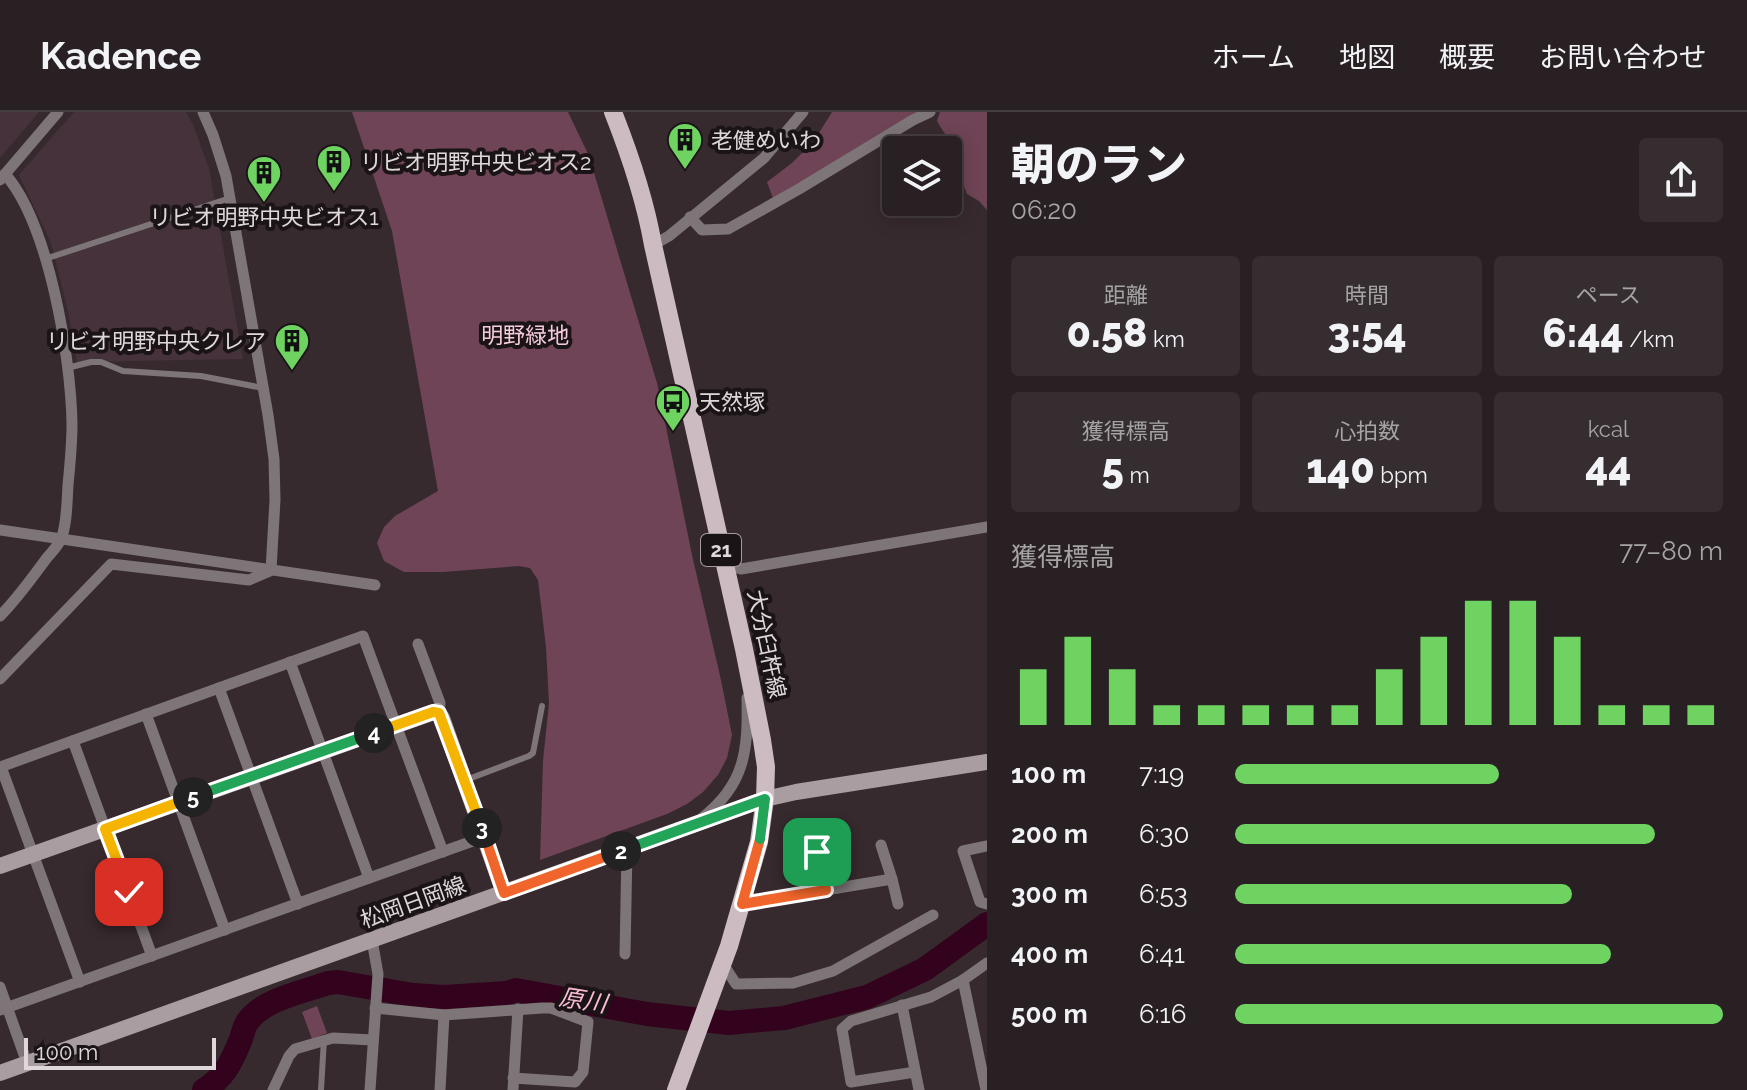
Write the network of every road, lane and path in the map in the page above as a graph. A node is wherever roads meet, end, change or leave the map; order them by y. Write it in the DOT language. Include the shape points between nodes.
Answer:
graph roads {
  1 [pos="58,112"];
  2 [pos="203,112"];
  3 [pos="613,112"];
  4 [pos="803,112"];
  5 [pos="930,112"];
  6 [pos="2,177"];
  7 [pos="230,198"];
  8 [pos="690,217"];
  9 [pos="653,245"];
  10 [pos="45,259"];
  11 [pos="67,368"];
  12 [pos="263,388"];
  13 [pos="987,527"];
  14 [pos="0,530"];
  15 [pos="61,540"];
  16 [pos="724,564"];
  17 [pos="271,570"];
  18 [pos="375,585"];
  19 [pos="0,616"];
  20 [pos="418,644"];
  21 [pos="744,649"];
  22 [pos="290,662"];
  23 [pos="0,679"];
  24 [pos="219,688"];
  25 [pos="542,706"];
  26 [pos="439,713"];
  27 [pos="146,714"];
  28 [pos="396,725"];
  29 [pos="73,741"];
  30 [pos="322,751"];
  31 [pos="987,762"];
  32 [pos="0,767"];
  33 [pos="251,777"];
  34 [pos="465,780"];
  35 [pos="765,799"];
  36 [pos="178,803"];
  37 [pos="105,829"];
  38 [pos="681,830"];
  39 [pos="484,837"];
  40 [pos="881,845"];
  41 [pos="987,846"];
  42 [pos="843,848"];
  43 [pos="627,849"];
  44 [pos="443,852"];
  45 [pos="33,855"];
  46 [pos="0,866"];
  47 [pos="369,878"];
  48 [pos="892,879"];
  49 [pos="826,890"];
  50 [pos="504,893"];
  51 [pos="298,904"];
  52 [pos="742,904"];
  53 [pos="898,904"];
  54 [pos="987,904"];
  55 [pos="933,915"];
  56 [pos="225,930"];
  57 [pos="372,940"];
  58 [pos="625,954"];
  59 [pos="152,956"];
  60 [pos="987,963"];
  61 [pos="723,964"];
  62 [pos="963,980"];
  63 [pos="80,982"];
  64 [pos="0,987"];
  65 [pos="902,1005"];
  66 [pos="375,1006"];
  67 [pos="4,1009"];
  68 [pos="518,1009"];
  69 [pos="444,1015"];
  70 [pos="324,1039"];
  71 [pos="373,1040"];
  72 [pos="27,1063"];
  73 [pos="915,1072"];
  74 [pos="0,1073"];
  75 [pos="513,1084"];
  76 [pos="273,1090"];
  77 [pos="321,1090"];
  78 [pos="370,1090"];
  79 [pos="440,1090"];
  80 [pos="676,1090"];
  81 [pos="919,1090"];
  82 [pos="986,1090"];
  1 -- 6 [label="street"];
  2 -- 7 [label="street"];
  3 -- 9 [label="main road, 大分臼杵線 / 21"];
  4 -- 8 [label="street" via="764,158"];
  5 -- 8 [label="street" via="728,229 702,230"];
  6 -- 10 [label="street" via="12,182 28,211"];
  7 -- 10 [label="lane"];
  7 -- 12 [label="street"];
  8 -- 9 [label="street"];
  9 -- 16 [label="main road, 大分臼杵線 / 21"];
  10 -- 11 [label="street"];
  11 -- 12 [label="lane" via="101,362 123,371 201,376"];
  11 -- 15 [label="street" via="72,446"];
  12 -- 17 [label="street" via="274,459"];
  13 -- 16 [label="street" via="741,569"];
  14 -- 15 [label="street"];
  15 -- 17 [label="street"];
  15 -- 19 [label="street"];
  16 -- 21 [label="main road, 大分臼杵線 / 21"];
  17 -- 18 [label="street"];
  17 -- 23 [label="street" via="249,580 111,564"];
  20 -- 26 [label="street"];
  21 -- 35 [label="main road, 大分臼杵線 / 21" via="766,767"];
  21 -- 38 [label="street" via="746,752 720,803"];
  22 -- 24 [label="street"];
  22 -- 28 [label="street" via="363,636"];
  22 -- 30 [label="street"];
  24 -- 27 [label="street"];
  24 -- 33 [label="street"];
  25 -- 34 [label="lane" via="533,753"];
  26 -- 28 [label="main road"];
  26 -- 34 [label="main road"];
  27 -- 29 [label="street"];
  27 -- 36 [label="street"];
  28 -- 30 [label="main road"];
  28 -- 44 [label="street"];
  29 -- 32 [label="street"];
  29 -- 37 [label="street"];
  30 -- 33 [label="main road"];
  30 -- 47 [label="street"];
  31 -- 35 [label="main road, 松岡日岡線"];
  32 -- 45 [label="street"];
  33 -- 36 [label="main road"];
  33 -- 51 [label="street"];
  34 -- 39 [label="main road"];
  35 -- 38 [label="main road, 松岡日岡線"];
  35 -- 52 [label="main road, 大分臼杵線 / 21"];
  36 -- 37 [label="main road"];
  36 -- 56 [label="street"];
  37 -- 45 [label="main road"];
  37 -- 59 [label="street"];
  38 -- 43 [label="main road, 松岡日岡線"];
  39 -- 44 [label="street"];
  39 -- 50 [label="main road"];
  40 -- 48 [label="street"];
  41 -- 54 [label="street" via="963,851 980,902"];
  42 -- 49 [label="street" via="817,852"];
  43 -- 50 [label="main road, 松岡日岡線"];
  43 -- 58 [label="street"];
  44 -- 47 [label="street"];
  45 -- 46 [label="main road"];
  45 -- 63 [label="street"];
  47 -- 51 [label="street"];
  48 -- 49 [label="street"];
  48 -- 53 [label="street"];
  49 -- 52 [label="street"];
  50 -- 57 [label="main road, 松岡日岡線"];
  51 -- 56 [label="street"];
  52 -- 61 [label="main road, 大分臼杵線 / 21"];
  55 -- 61 [label="street" via="833,971 793,983 736,984"];
  56 -- 59 [label="street"];
  57 -- 66 [label="street" via="378,974"];
  57 -- 72 [label="main road, 松岡日岡線"];
  59 -- 63 [label="street"];
  60 -- 62 [label="street"];
  61 -- 80 [label="main road, 大分臼杵線 / 21"];
  62 -- 65 [label="street"];
  62 -- 82 [label="street"];
  63 -- 67 [label="street"];
  64 -- 67 [label="street"];
  65 -- 73 [label="street"];
  65 -- 73 [label="street" via="851,1021 842,1029 851,1082"];
  66 -- 69 [label="street"];
  66 -- 71 [label="street"];
  67 -- 72 [label="street"];
  68 -- 69 [label="street"];
  68 -- 75 [label="street"];
  68 -- 75 [label="street" via="551,1008 588,1022 583,1072 575,1082"];
  69 -- 79 [label="street"];
  70 -- 71 [label="street"];
  70 -- 76 [label="street" via="293,1051"];
  70 -- 77 [label="lane"];
  71 -- 78 [label="street"];
  72 -- 74 [label="main road, 松岡日岡線"];
  73 -- 81 [label="street"];
}
